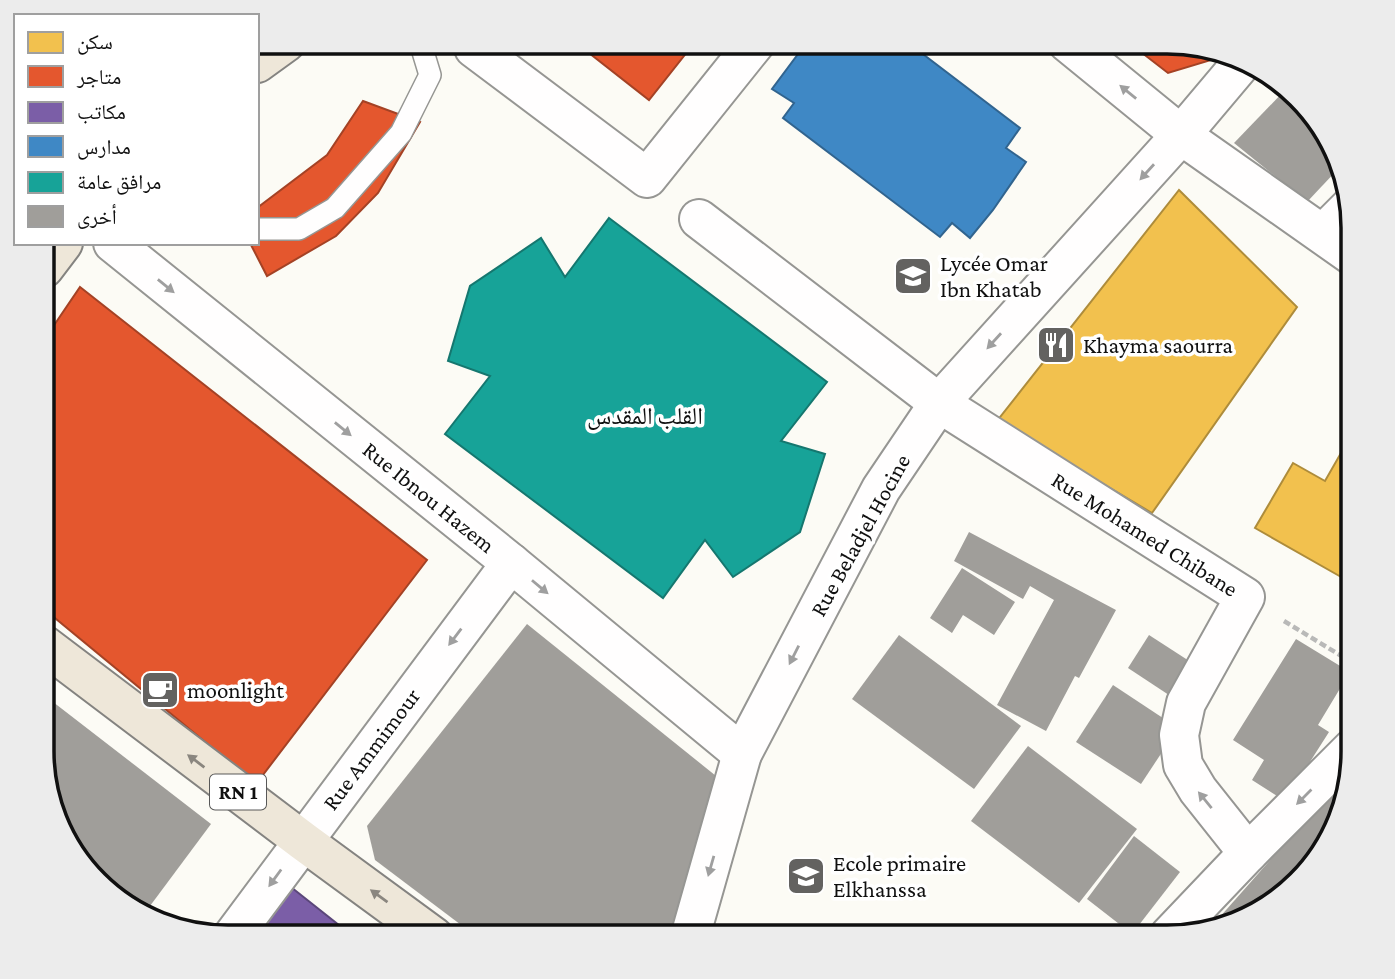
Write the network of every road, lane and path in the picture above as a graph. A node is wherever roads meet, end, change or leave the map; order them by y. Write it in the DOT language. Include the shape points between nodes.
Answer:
graph roads {
  1 [pos="423,54"];
  2 [pos="482,54"];
  3 [pos="746,55"];
  4 [pos="1083,55"];
  5 [pos="1237,69"];
  6 [pos="1181,135"];
  7 [pos="1340,217"];
  8 [pos="699,219"];
  9 [pos="259,229"];
  10 [pos="1322,234"];
  11 [pos="115,245"];
  12 [pos="1340,247"];
  13 [pos="939,403"];
  14 [pos="511,563"];
  15 [pos="1245,597"];
  16 [pos="55,653"];
  17 [pos="1340,655"];
  18 [pos="742,754"];
  19 [pos="1340,761"];
  20 [pos="303,841"];
  21 [pos="1248,853"];
  22 [pos="242,924"];
  23 [pos="417,924"];
  24 [pos="1181,924"];
  25 [pos="694,925"];
  1 -- 9 [label="lane" via="429,75 401,133 334,208 299,229"];
  2 -- 3 [label="street" via="647,178"];
  6 -- 4 [label="street, one-way"];
  5 -- 6 [label="street, Rue Beladjel Hocine"];
  6 -- 10 [label="street"];
  6 -- 13 [label="street, Rue Beladjel Hocine, one-way"];
  7 -- 10 [label="street"];
  8 -- 13 [label="street, Rue Mohamed Chibane"];
  10 -- 12 [label="street"];
  11 -- 14 [label="street, Rue Ibnou Hazem, one-way"];
  13 -- 15 [label="street, Rue Mohamed Chibane"];
  13 -- 18 [label="street, Rue Beladjel Hocine, one-way" via="881,489"];
  14 -- 18 [label="street, Rue Ibnou Hazem, one-way"];
  14 -- 20 [label="street, Rue Ammimour, one-way"];
  15 -- 17 [label="path, Rue Mohamed Chibane"];
  21 -- 15 [label="street, one-way" via="1183,765 1179,735 1186,703"];
  20 -- 16 [label="main road, RN 1, one-way"];
  18 -- 25 [label="street, Rue Beladjel Hocine, one-way"];
  19 -- 21 [label="street, one-way"];
  20 -- 22 [label="street, Rue Ammimour, one-way"];
  23 -- 20 [label="main road, RN 1, one-way"];
  21 -- 24 [label="street"];
}
